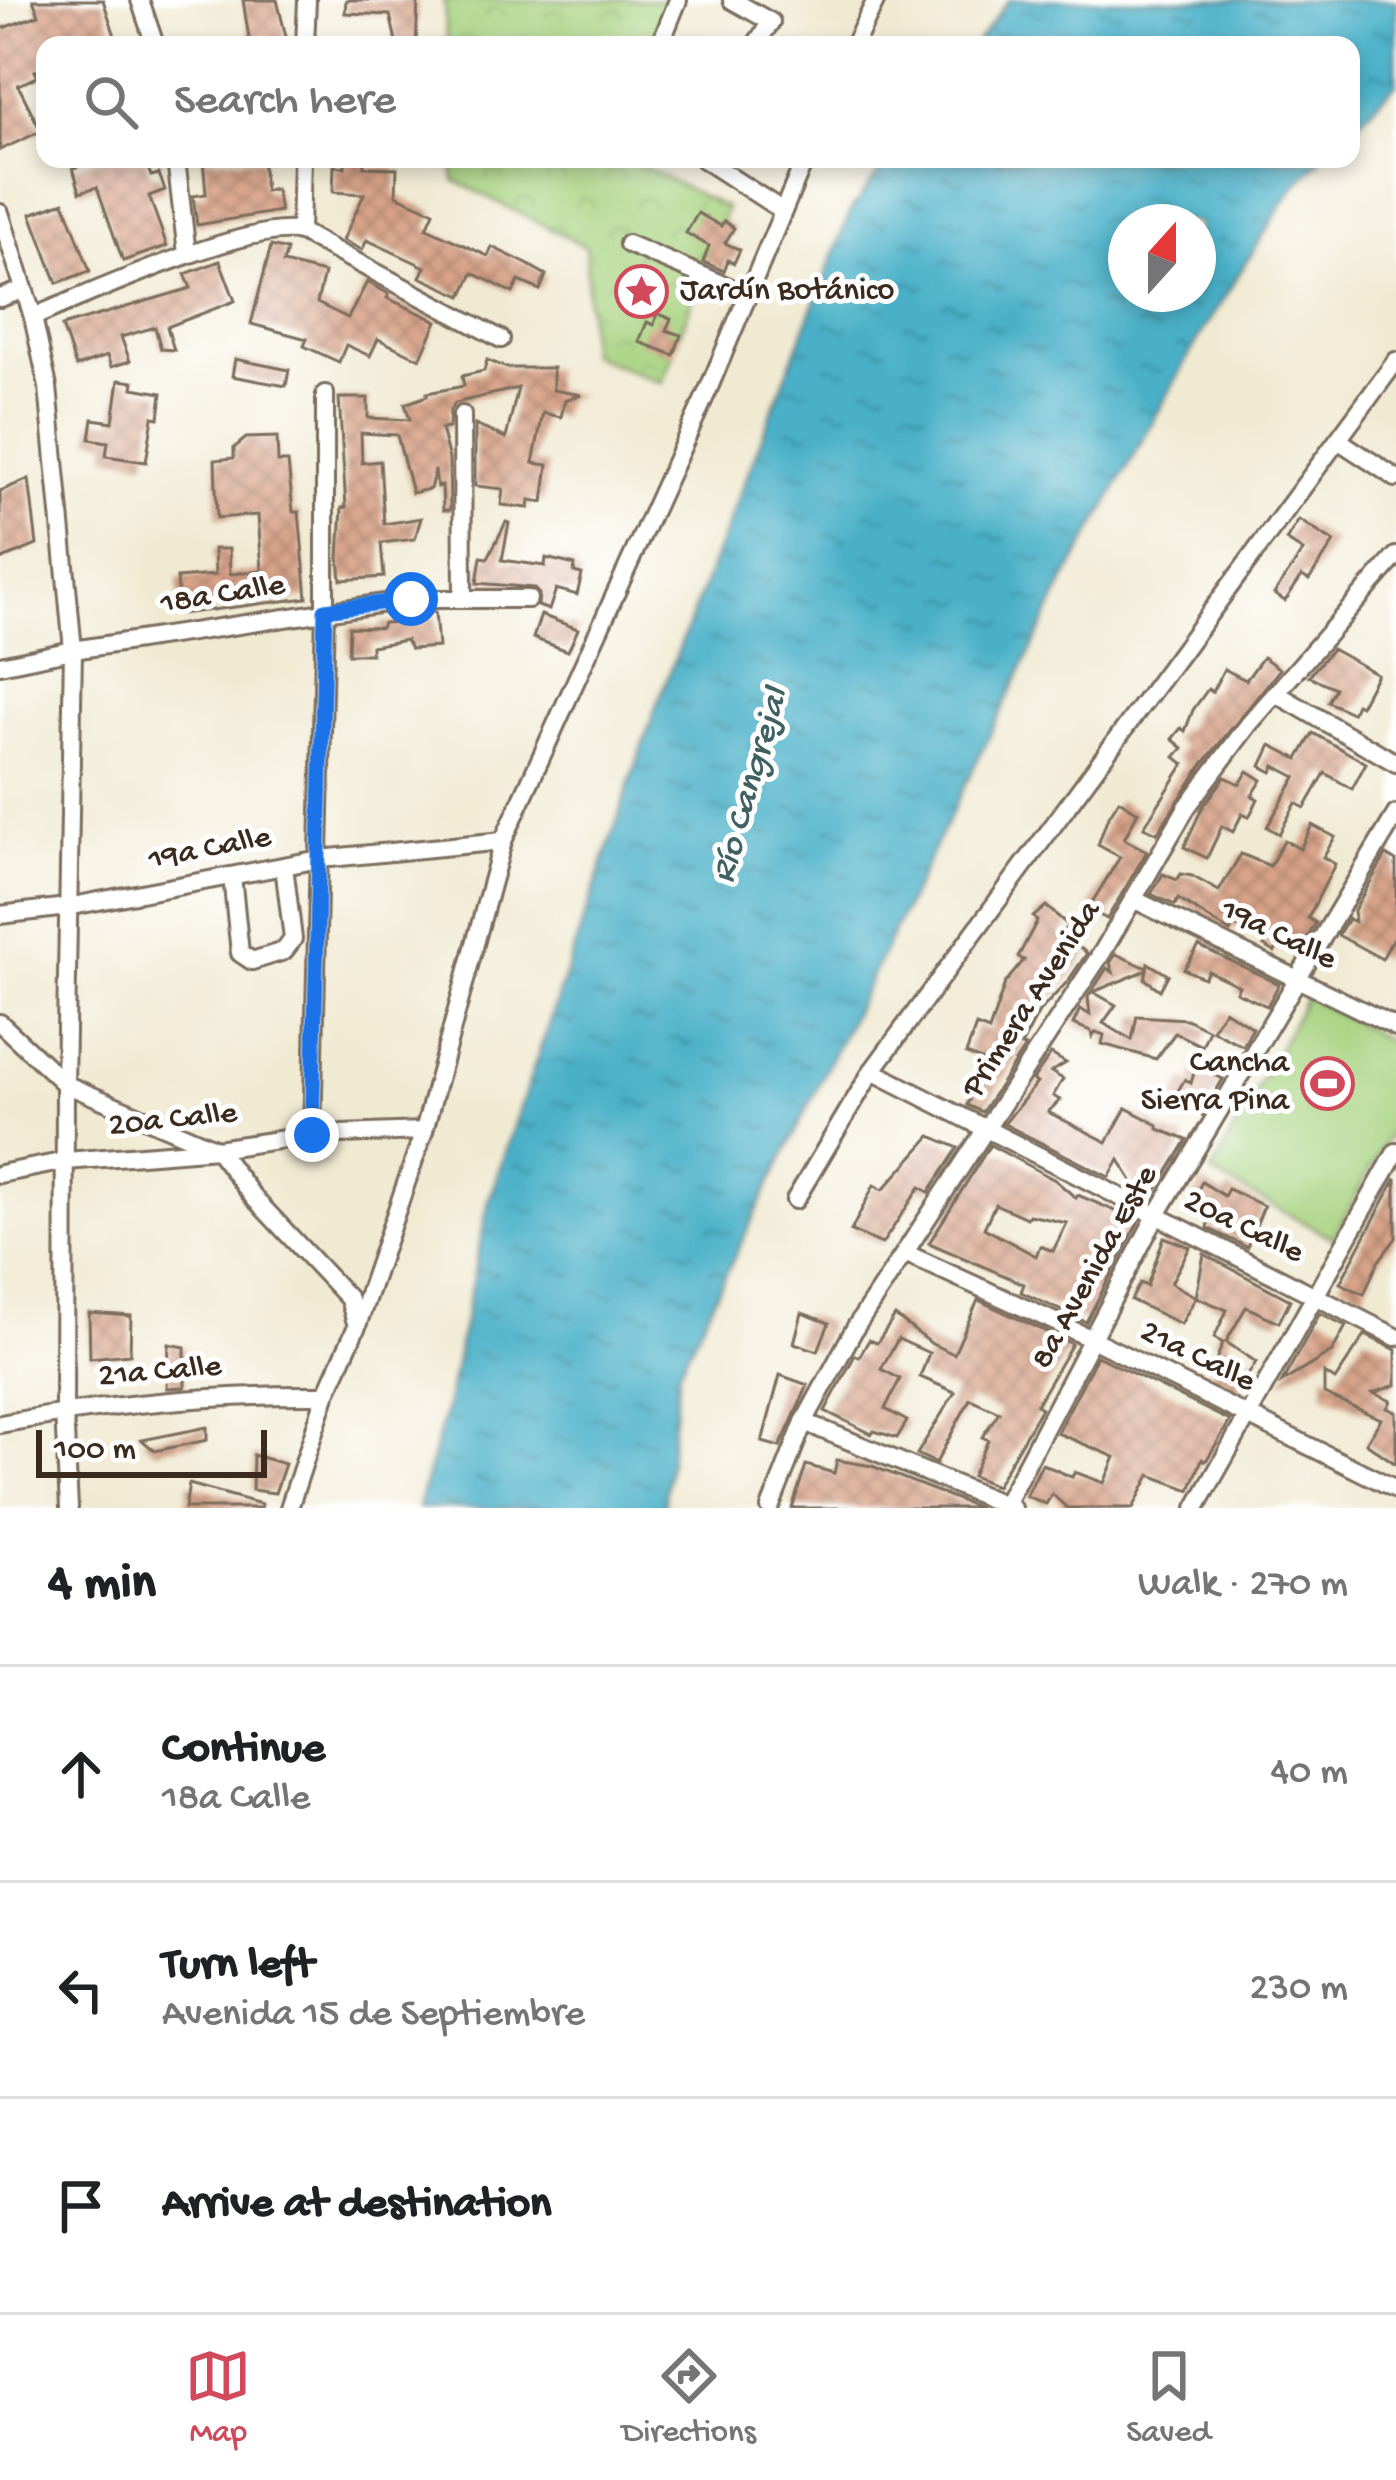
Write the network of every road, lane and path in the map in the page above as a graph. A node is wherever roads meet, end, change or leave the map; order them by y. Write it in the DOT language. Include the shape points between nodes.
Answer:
graph roads {
  1 [pos="140,0"];
  2 [pos="307,0"];
  3 [pos="678,0"];
  4 [pos="876,0"];
  5 [pos="740,2"];
  6 [pos="151,36"];
  7 [pos="305,36"];
  8 [pos="664,36"];
  9 [pos="761,36"];
  10 [pos="858,36"];
  11 [pos="177,168"];
  12 [pos="302,168"];
  13 [pos="717,168"];
  14 [pos="801,168"];
  15 [pos="783,211"];
  16 [pos="0,213"];
  17 [pos="300,232"];
  18 [pos="628,244"];
  19 [pos="187,254"];
  20 [pos="23,290"];
  21 [pos="748,295"];
  22 [pos="0,298"];
  23 [pos="33,316"];
  24 [pos="501,339"];
  25 [pos="1396,361"];
  26 [pos="325,394"];
  27 [pos="462,415"];
  28 [pos="1338,440"];
  29 [pos="1396,478"];
  30 [pos="1396,556"];
  31 [pos="463,599"];
  32 [pos="528,599"];
  33 [pos="325,610"];
  34 [pos="73,650"];
  35 [pos="0,665"];
  36 [pos="1277,694"];
  37 [pos="1396,763"];
  38 [pos="1396,814"];
  39 [pos="502,842"];
  40 [pos="320,860"];
  41 [pos="284,866"];
  42 [pos="232,876"];
  43 [pos="1133,899"];
  44 [pos="67,907"];
  45 [pos="0,915"];
  46 [pos="290,947"];
  47 [pos="317,960"];
  48 [pos="1298,979"];
  49 [pos="0,1023"];
  50 [pos="1396,1028"];
  51 [pos="872,1071"];
  52 [pos="65,1084"];
  53 [pos="424,1131"];
  54 [pos="984,1131"];
  55 [pos="312,1135"];
  56 [pos="217,1149"];
  57 [pos="1396,1152"];
  58 [pos="66,1161"];
  59 [pos="0,1174"];
  60 [pos="796,1200"];
  61 [pos="1155,1218"];
  62 [pos="905,1253"];
  63 [pos="1313,1296"];
  64 [pos="357,1326"];
  65 [pos="1396,1337"];
  66 [pos="1090,1338"];
  67 [pos="326,1396"];
  68 [pos="64,1412"];
  69 [pos="1247,1417"];
  70 [pos="804,1422"];
  71 [pos="0,1424"];
  72 [pos="1396,1492"];
  73 [pos="1006,1507"];
  74 [pos="69,1508"];
  75 [pos="289,1508"];
  76 [pos="770,1508"];
  77 [pos="1196,1508"];
  78 [pos="1388,1508"];
  1 -- 6 [label="street"];
  2 -- 7 [label="street"];
  3 -- 8 [label="street"];
  4 -- 10 [label="street"];
  5 -- 9 [label="street" via="771,22"];
  11 -- 19 [label="street"];
  12 -- 17 [label="street"];
  13 -- 15 [label="street"];
  14 -- 15 [label="street"];
  15 -- 21 [label="street"];
  16 -- 20 [label="street"];
  17 -- 19 [label="street"];
  17 -- 24 [label="street"];
  18 -- 21 [label="street"];
  19 -- 23 [label="street"];
  20 -- 22 [label="street"];
  20 -- 23 [label="street"];
  21 -- 39 [label="street"];
  23 -- 34 [label="street" via="48,387"];
  25 -- 28 [label="street"];
  26 -- 33 [label="street"];
  27 -- 31 [label="street"];
  28 -- 29 [label="street"];
  28 -- 51 [label="street"];
  30 -- 36 [label="street, Primera Avenida"];
  31 -- 32 [label="street, 18a Calle"];
  31 -- 33 [label="street, 18a Calle"];
  33 -- 34 [label="street, 18a Calle"];
  33 -- 40 [label="street"];
  34 -- 35 [label="street, 18a Calle"];
  34 -- 44 [label="street"];
  36 -- 37 [label="street"];
  36 -- 43 [label="street, Primera Avenida" via="1187,807"];
  38 -- 48 [label="street, 8a Avenida Este"];
  39 -- 40 [label="street, 19a Calle"];
  39 -- 53 [label="street"];
  40 -- 41 [label="street, 19a Calle"];
  40 -- 47 [label="street"];
  41 -- 42 [label="street, 19a Calle"];
  41 -- 46 [label="street"];
  42 -- 44 [label="street, 19a Calle"];
  42 -- 46 [label="street" via="240,953 252,961"];
  43 -- 48 [label="street, 19a Calle"];
  43 -- 54 [label="street, Primera Avenida"];
  44 -- 45 [label="street, 19a Calle"];
  44 -- 52 [label="street"];
  46 -- 47 [label="street"];
  47 -- 55 [label="street"];
  48 -- 50 [label="street, 19a Calle"];
  48 -- 61 [label="street, 8a Avenida Este"];
  49 -- 52 [label="street"];
  51 -- 54 [label="street, 20a Calle"];
  51 -- 60 [label="street"];
  52 -- 56 [label="street"];
  52 -- 58 [label="street"];
  53 -- 55 [label="street, 20a Calle"];
  53 -- 64 [label="street"];
  54 -- 61 [label="street, 20a Calle"];
  54 -- 62 [label="street, Primera Avenida"];
  55 -- 56 [label="street, 20a Calle"];
  56 -- 58 [label="street, 20a Calle"];
  56 -- 64 [label="street" via="349,1299"];
  57 -- 63 [label="street"];
  58 -- 59 [label="street, 20a Calle"];
  58 -- 68 [label="street"];
  61 -- 63 [label="street, 20a Calle"];
  61 -- 66 [label="street, 8a Avenida Este"];
  62 -- 66 [label="street, 21a Calle"];
  62 -- 70 [label="street, Primera Avenida"];
  63 -- 65 [label="street, 20a Calle"];
  63 -- 69 [label="street"];
  64 -- 67 [label="street"];
  66 -- 69 [label="street, 21a Calle"];
  66 -- 73 [label="street, 8a Avenida Este"];
  67 -- 68 [label="street, 21a Calle"];
  67 -- 75 [label="street"];
  68 -- 71 [label="street, 21a Calle"];
  68 -- 74 [label="street"];
  69 -- 72 [label="street, 21a Calle"];
  69 -- 77 [label="street"];
  70 -- 73 [label="street"];
  70 -- 76 [label="street, Primera Avenida"];
  72 -- 78 [label="street"];
}
